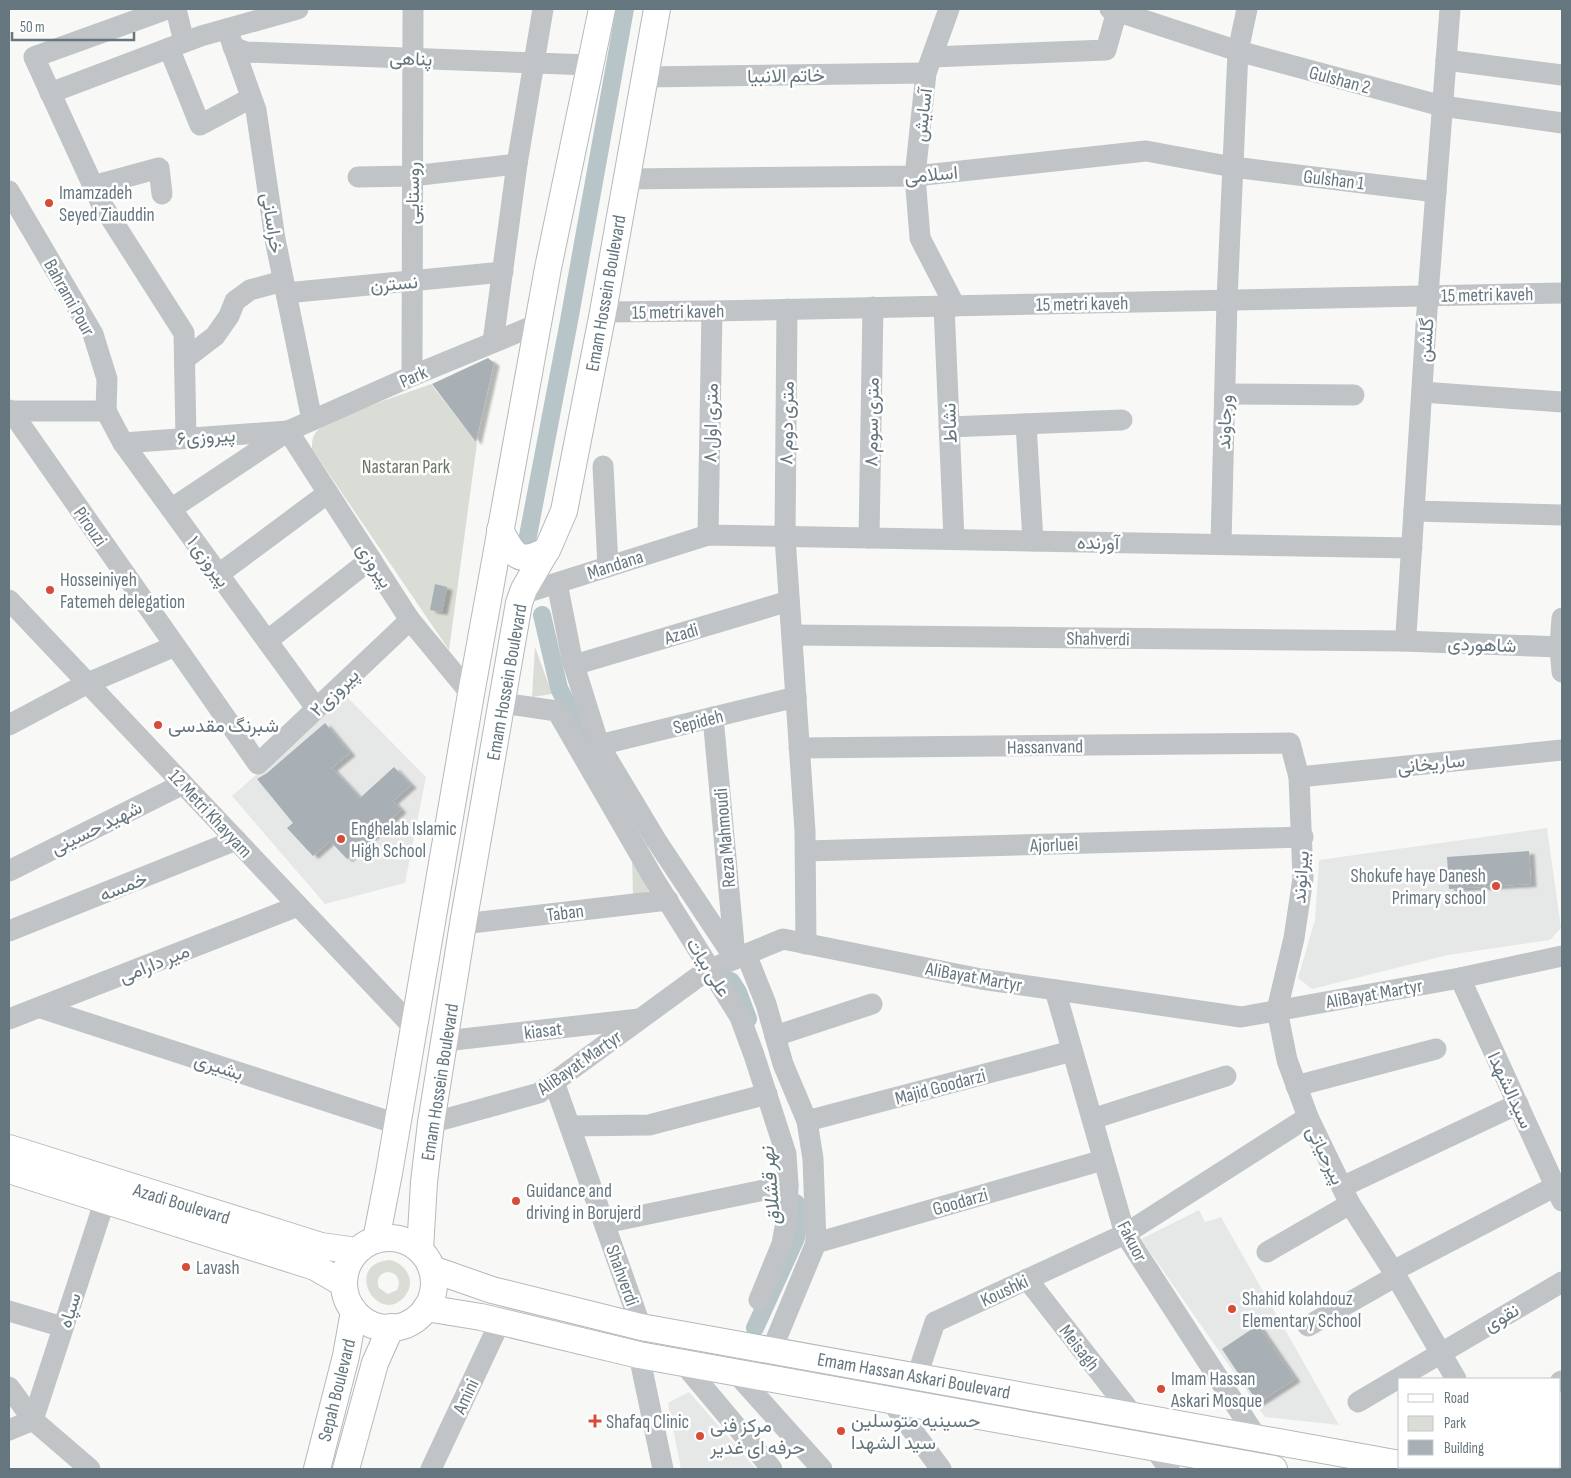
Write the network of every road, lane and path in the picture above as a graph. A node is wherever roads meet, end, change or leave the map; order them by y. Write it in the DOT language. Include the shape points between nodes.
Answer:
graph roads {
  1 [pos="167,9"];
  2 [pos="176,9"];
  3 [pos="298,9"];
  4 [pos="413,9"];
  5 [pos="543,9"];
  6 [pos="602,9"];
  7 [pos="658,9"];
  8 [pos="949,9"];
  9 [pos="1247,9"];
  10 [pos="1447,9"];
  11 [pos="1113,10"];
  12 [pos="230,38"];
  13 [pos="176,45"];
  14 [pos="1238,51"];
  15 [pos="413,58"];
  16 [pos="1446,60"];
  17 [pos="534,62"];
  18 [pos="590,65"];
  19 [pos="929,65"];
  20 [pos="1562,75"];
  21 [pos="645,77"];
  22 [pos="50,93"];
  23 [pos="252,98"];
  24 [pos="1442,106"];
  25 [pos="1562,123"];
  26 [pos="517,164"];
  27 [pos="1233,167"];
  28 [pos="412,176"];
  29 [pos="914,176"];
  30 [pos="358,178"];
  31 [pos="625,179"];
  32 [pos="93,186"];
  33 [pos="9,191"];
  34 [pos="1436,192"];
  35 [pos="162,194"];
  36 [pos="503,272"];
  37 [pos="412,281"];
  38 [pos="285,287"];
  39 [pos="1562,293"];
  40 [pos="1428,295"];
  41 [pos="1228,300"];
  42 [pos="950,306"];
  43 [pos="873,307"];
  44 [pos="787,309"];
  45 [pos="712,311"];
  46 [pos="603,312"];
  47 [pos="538,324"];
  48 [pos="493,342"];
  49 [pos="185,359"];
  50 [pos="412,376"];
  51 [pos="1422,392"];
  52 [pos="1225,394"];
  53 [pos="1354,396"];
  54 [pos="1562,402"];
  55 [pos="10,410"];
  56 [pos="106,411"];
  57 [pos="312,420"];
  58 [pos="1122,420"];
  59 [pos="1026,424"];
  60 [pos="949,427"];
  61 [pos="288,431"];
  62 [pos="186,438"];
  63 [pos="123,443"];
  64 [pos="603,466"];
  65 [pos="328,493"];
  66 [pos="171,509"];
  67 [pos="1414,511"];
  68 [pos="1562,515"];
  69 [pos="500,530"];
  70 [pos="708,535"];
  71 [pos="785,537"];
  72 [pos="870,538"];
  73 [pos="954,539"];
  74 [pos="1033,541"];
  75 [pos="1221,544"];
  76 [pos="1412,548"];
  77 [pos="547,550"];
  78 [pos="370,559"];
  79 [pos="608,566"];
  80 [pos="219,574"];
  81 [pos="557,583"];
  82 [pos="489,594"];
  83 [pos="522,594"];
  84 [pos="9,600"];
  85 [pos="789,601"];
  86 [pos="1562,618"];
  87 [pos="410,620"];
  88 [pos="792,635"];
  89 [pos="267,640"];
  90 [pos="1404,641"];
  91 [pos="175,646"];
  92 [pos="1560,647"];
  93 [pos="574,665"];
  94 [pos="1562,672"];
  95 [pos="88,683"];
  96 [pos="471,694"];
  97 [pos="796,697"];
  98 [pos="502,703"];
  99 [pos="316,708"];
  100 [pos="713,717"];
  101 [pos="9,725"];
  102 [pos="1290,743"];
  103 [pos="599,745"];
  104 [pos="800,748"];
  105 [pos="1562,750"];
  106 [pos="258,764"];
  107 [pos="1299,777"];
  108 [pos="183,784"];
  109 [pos="1302,837"];
  110 [pos="236,840"];
  111 [pos="806,851"];
  112 [pos="9,871"];
  113 [pos="668,900"];
  114 [pos="298,906"];
  115 [pos="463,924"];
  116 [pos="9,931"];
  117 [pos="806,944"];
  118 [pos="741,956"];
  119 [pos="1562,956"];
  120 [pos="711,968"];
  121 [pos="1460,978"];
  122 [pos="1055,990"];
  123 [pos="872,1004"];
  124 [pos="41,1008"];
  125 [pos="1277,1010"];
  126 [pos="641,1018"];
  127 [pos="9,1019"];
  128 [pos="414,1027"];
  129 [pos="775,1036"];
  130 [pos="445,1041"];
  131 [pos="1436,1049"];
  132 [pos="1072,1051"];
  133 [pos="1226,1076"];
  134 [pos="554,1082"];
  135 [pos="1296,1086"];
  136 [pos="767,1094"];
  137 [pos="1518,1104"];
  138 [pos="1092,1118"];
  139 [pos="1308,1118"];
  140 [pos="807,1121"];
  141 [pos="431,1123"];
  142 [pos="397,1124"];
  143 [pos="570,1126"];
  144 [pos="9,1148"];
  145 [pos="1103,1160"];
  146 [pos="9,1170"];
  147 [pos="788,1185"];
  148 [pos="1559,1193"];
  149 [pos="1346,1195"];
  150 [pos="105,1200"];
  151 [pos="604,1223"];
  152 [pos="1125,1234"];
  153 [pos="816,1243"];
  154 [pos="367,1246"];
  155 [pos="1267,1252"];
  156 [pos="426,1259"];
  157 [pos="1395,1274"];
  158 [pos="1027,1279"];
  159 [pos="1562,1282"];
  160 [pos="344,1284"];
  161 [pos="758,1300"];
  162 [pos="426,1308"];
  163 [pos="9,1311"];
  164 [pos="354,1311"];
  165 [pos="500,1322"];
  166 [pos="641,1326"];
  167 [pos="1308,1326"];
  168 [pos="63,1327"];
  169 [pos="391,1327"];
  170 [pos="742,1344"];
  171 [pos="772,1349"];
  172 [pos="1440,1353"];
  173 [pos="639,1355"];
  174 [pos="683,1363"];
  175 [pos="735,1372"];
  176 [pos="917,1376"];
  177 [pos="1398,1378"];
  178 [pos="1398,1378"];
  179 [pos="1455,1378"];
  180 [pos="9,1387"];
  181 [pos="890,1400"];
  182 [pos="1358,1402"];
  183 [pos="1133,1415"];
  184 [pos="32,1420"];
  185 [pos="9,1430"];
  186 [pos="1257,1438"];
  187 [pos="1154,1448"];
  188 [pos="1398,1464"];
  189 [pos="90,1469"];
  190 [pos="317,1469"];
  191 [pos="346,1469"];
  192 [pos="431,1469"];
  193 [pos="663,1469"];
  194 [pos="772,1469"];
  195 [pos="822,1469"];
  196 [pos="941,1469"];
  197 [pos="1169,1469"];
  198 [pos="1274,1469"];
  1 -- 22 [label="street" via="34,58"];
  2 -- 13 [label="street"];
  3 -- 12 [label="street"];
  4 -- 15 [label="street, روستایی"];
  5 -- 17 [label="street"];
  6 -- 18 [label="main road, Emam Hossein Boulevard"];
  7 -- 21 [label="main road, Emam Hossein Boulevard"];
  8 -- 19 [label="street, آسایش"];
  9 -- 14 [label="street, ورجاوند"];
  10 -- 16 [label="street, گلشن"];
  11 -- 14 [label="street, Gulshan 2"];
  11 -- 19 [label="street, خاتم الانبیا" via="1106,50"];
  12 -- 13 [label="street"];
  12 -- 15 [label="street, پناهی" via="246,52"];
  12 -- 23 [label="street, خراسانی"];
  13 -- 22 [label="street"];
  13 -- 23 [label="street" via="200,125"];
  14 -- 24 [label="street, Gulshan 2"];
  14 -- 27 [label="street, ورجاوند"];
  15 -- 17 [label="street, پناهی"];
  15 -- 28 [label="street, روستایی"];
  16 -- 20 [label="street"];
  16 -- 24 [label="street, گلشن"];
  17 -- 18 [label="street, پناهی"];
  17 -- 26 [label="street"];
  18 -- 47 [label="main road, Emam Hossein Boulevard"];
  19 -- 21 [label="street, خاتم الانبیا"];
  19 -- 29 [label="street, آسایش"];
  21 -- 31 [label="main road, Emam Hossein Boulevard"];
  22 -- 32 [label="street"];
  23 -- 38 [label="street, خراسانی"];
  24 -- 25 [label="street, Gulshan 2"];
  24 -- 34 [label="street, گلشن"];
  26 -- 28 [label="street"];
  26 -- 36 [label="street"];
  27 -- 29 [label="street, اسلامی" via="1146,151"];
  27 -- 34 [label="street, Gulshan 1"];
  27 -- 41 [label="street, ورجاوند"];
  28 -- 30 [label="street"];
  28 -- 37 [label="street, روستایی"];
  29 -- 31 [label="street, اسلامی"];
  29 -- 42 [label="street, آسایش" via="920,238"];
  31 -- 46 [label="main road, Emam Hossein Boulevard"];
  32 -- 35 [label="street" via="158,168"];
  32 -- 49 [label="street" via="184,334"];
  33 -- 56 [label="street, Bahrami Pour" via="92,334 107,379"];
  34 -- 40 [label="street, گلشن"];
  36 -- 37 [label="street, نسترن"];
  36 -- 48 [label="street"];
  37 -- 38 [label="street, نسترن"];
  37 -- 50 [label="street, روستایی"];
  38 -- 49 [label="street, نسترن" via="250,290 235,301 215,336"];
  38 -- 57 [label="street, خراسانی"];
  39 -- 40 [label="street, 15 metri kaveh"];
  40 -- 41 [label="street, 15 metri kaveh"];
  40 -- 51 [label="street, گلشن"];
  41 -- 42 [label="street, 15 metri kaveh"];
  41 -- 52 [label="street, ورجاوند"];
  42 -- 43 [label="street, 15 metri kaveh"];
  42 -- 60 [label="street, نشاط"];
  43 -- 44 [label="street, 15 metri kaveh"];
  43 -- 72 [label="street, ۸ متری سوم"];
  44 -- 45 [label="street, 15 metri kaveh"];
  44 -- 71 [label="street, ۸ متری دوم"];
  45 -- 46 [label="street, 15 metri kaveh"];
  45 -- 70 [label="street, ۸ متری اول"];
  46 -- 77 [label="main road, Emam Hossein Boulevard" via="564,511"];
  47 -- 48 [label="street, Park"];
  47 -- 69 [label="main road, Emam Hossein Boulevard"];
  48 -- 50 [label="street, Park"];
  49 -- 62 [label="street"];
  50 -- 57 [label="street, Park"];
  51 -- 54 [label="street"];
  51 -- 67 [label="street, گلشن"];
  52 -- 53 [label="street"];
  52 -- 75 [label="street, ورجاوند"];
  55 -- 56 [label="street"];
  55 -- 91 [label="street, Pirouzi"];
  56 -- 63 [label="street, پیروزی ۱"];
  57 -- 61 [label="street, Park"];
  58 -- 59 [label="street"];
  59 -- 60 [label="street"];
  59 -- 74 [label="street"];
  60 -- 73 [label="street, نشاط"];
  61 -- 62 [label="street, پیروزی۶"];
  61 -- 65 [label="street, پیروزی"];
  61 -- 66 [label="street"];
  62 -- 63 [label="street, پیروزی۶"];
  63 -- 66 [label="street, پیروزی ۱"];
  64 -- 79 [label="street"];
  65 -- 78 [label="street, پیروزی"];
  65 -- 80 [label="street"];
  66 -- 80 [label="street, پیروزی ۱"];
  67 -- 68 [label="street"];
  67 -- 76 [label="street, گلشن"];
  69 -- 77 [label="main road" via="516,556 530,558"];
  69 -- 82 [label="main road, Emam Hossein Boulevard"];
  70 -- 71 [label="street, Mandana"];
  70 -- 79 [label="street, Mandana"];
  71 -- 72 [label="street, آورنده"];
  71 -- 85 [label="street"];
  72 -- 73 [label="street, آورنده"];
  73 -- 74 [label="street, آورنده"];
  74 -- 75 [label="street, آورنده"];
  75 -- 76 [label="street, آورنده"];
  76 -- 90 [label="street, گلشن"];
  77 -- 83 [label="main road, Emam Hossein Boulevard"];
  78 -- 87 [label="street, پیروزی"];
  78 -- 89 [label="street"];
  79 -- 81 [label="street, Mandana"];
  80 -- 89 [label="street, پیروزی ۱"];
  81 -- 83 [label="street, Mandana"];
  81 -- 93 [label="street, علی بیات"];
  82 -- 83 [label="main road" via="501,580 507,579"];
  82 -- 96 [label="main road, Emam Hossein Boulevard"];
  83 -- 98 [label="main road, Emam Hossein Boulevard"];
  84 -- 95 [label="street, 12 Metri Khayyam"];
  85 -- 88 [label="street"];
  85 -- 93 [label="street, Azadi"];
  86 -- 92 [label="street"];
  87 -- 96 [label="street, پیروزی"];
  87 -- 99 [label="street, پیروزی۲"];
  88 -- 90 [label="street, Shahverdi"];
  88 -- 97 [label="street"];
  89 -- 99 [label="street, پیروزی ۱"];
  90 -- 92 [label="street, شاهوردی"];
  91 -- 95 [label="street"];
  91 -- 106 [label="street, Pirouzi"];
  92 -- 94 [label="street"];
  93 -- 103 [label="street, علی بیات"];
  95 -- 101 [label="street"];
  95 -- 108 [label="street, 12 Metri Khayyam"];
  96 -- 128 [label="main road, Emam Hossein Boulevard"];
  97 -- 100 [label="street, Sepideh"];
  97 -- 104 [label="street"];
  98 -- 113 [label="street, علی بیات" via="557,711"];
  98 -- 115 [label="main road, Emam Hossein Boulevard"];
  99 -- 106 [label="street, پیروزی۲"];
  100 -- 103 [label="street, Sepideh"];
  100 -- 118 [label="street, Reza Mahmoudi"];
  102 -- 104 [label="street, Hassanvand"];
  102 -- 107 [label="street, بیرانوند"];
  103 -- 118 [label="street, علی بیات" via="656,840"];
  104 -- 111 [label="street"];
  105 -- 107 [label="street, ساریخانی"];
  107 -- 109 [label="street, بیرانوند"];
  108 -- 110 [label="street, 12 Metri Khayyam"];
  108 -- 112 [label="street, شهید حسینی"];
  109 -- 111 [label="street, Ajorluei"];
  109 -- 125 [label="street, بیرانوند" via="1301,895"];
  110 -- 114 [label="street, 12 Metri Khayyam"];
  110 -- 116 [label="street, خمسه"];
  111 -- 117 [label="street"];
  113 -- 115 [label="street, Taban"];
  113 -- 120 [label="street, علی بیات"];
  114 -- 124 [label="street, میر دارامی"];
  114 -- 128 [label="street, 12 Metri Khayyam"];
  115 -- 130 [label="main road, Emam Hossein Boulevard"];
  117 -- 118 [label="street, AliBayat Martyr" via="783,939"];
  117 -- 122 [label="street, AliBayat Martyr" via="981,979"];
  118 -- 120 [label="street, AliBayat Martyr"];
  118 -- 129 [label="street" via="766,1004"];
  119 -- 121 [label="street, AliBayat Martyr"];
  120 -- 126 [label="street, AliBayat Martyr"];
  120 -- 136 [label="street, علی بیات" via="740,1017"];
  121 -- 125 [label="street, AliBayat Martyr"];
  121 -- 137 [label="street, سیدالشهدا"];
  122 -- 125 [label="street, AliBayat Martyr" via="1241,1017"];
  122 -- 132 [label="street, Fakuor"];
  123 -- 129 [label="street"];
  124 -- 127 [label="street, میر دارامی"];
  124 -- 142 [label="street, بشیری"];
  125 -- 135 [label="street" via="1286,1060"];
  126 -- 130 [label="street, kiasat"];
  126 -- 134 [label="street, AliBayat Martyr"];
  128 -- 142 [label="main road, Emam Hossein Boulevard"];
  129 -- 140 [label="street"];
  130 -- 141 [label="main road, Emam Hossein Boulevard"];
  131 -- 135 [label="street"];
  132 -- 138 [label="street, Fakuor"];
  132 -- 140 [label="street, Majid Goodarzi"];
  133 -- 138 [label="street"];
  134 -- 141 [label="street, AliBayat Martyr" via="539,1093"];
  134 -- 143 [label="street, Shahverdi"];
  135 -- 139 [label="street"];
  136 -- 143 [label="street" via="649,1125"];
  136 -- 147 [label="street, علی بیات" via="786,1154"];
  137 -- 148 [label="street, سیدالشهدا"];
  137 -- 149 [label="street"];
  138 -- 145 [label="street, Fakuor"];
  139 -- 149 [label="street, پیرحیاتی"];
  139 -- 152 [label="street, پیرحیاتی"];
  140 -- 153 [label="street" via="813,1159"];
  141 -- 156 [label="main road, Emam Hossein Boulevard" via="424,1182"];
  142 -- 154 [label="main road, Emam Hossein Boulevard"];
  143 -- 151 [label="street, Shahverdi"];
  144 -- 154 [label="main road, Azadi Boulevard" via="321,1246"];
  145 -- 152 [label="street, Fakuor"];
  145 -- 153 [label="street, Goodarzi"];
  146 -- 150 [label="main road, Azadi Boulevard"];
  147 -- 151 [label="street"];
  147 -- 161 [label="street, علی بیات" via="782,1244"];
  148 -- 157 [label="street"];
  149 -- 155 [label="street"];
  149 -- 157 [label="street, پیرحیاتی"];
  150 -- 160 [label="main road, Azadi Boulevard" via="315,1267"];
  150 -- 168 [label="street, سپاه"];
  151 -- 166 [label="street, Shahverdi"];
  152 -- 158 [label="street, Koushki"];
  152 -- 186 [label="street, Fakuor"];
  153 -- 171 [label="street"];
  154 -- 156 [label="main road" via="388,1238 399,1239 410,1243"];
  154 -- 160 [label="main road" via="350,1261"];
  156 -- 162 [label="main road" via="434,1285"];
  156 -- 166 [label="main road, Emam Hassan Askari Boulevard" via="492,1290"];
  157 -- 167 [label="street"];
  157 -- 172 [label="street, پیرحیاتی"];
  158 -- 176 [label="street, Koushki" via="934,1322"];
  158 -- 183 [label="street, Meisagh"];
  159 -- 172 [label="street, نقوی"];
  160 -- 164 [label="main road"];
  162 -- 165 [label="main road, Emam Hassan Askari Boulevard"];
  162 -- 169 [label="main road" via="410,1322"];
  163 -- 168 [label="street"];
  164 -- 169 [label="main road" via="375,1325"];
  164 -- 190 [label="main road, Sepah Boulevard"];
  165 -- 173 [label="main road, Emam Hassan Askari Boulevard"];
  165 -- 192 [label="street, Amini"];
  166 -- 170 [label="main road, Emam Hassan Askari Boulevard"];
  168 -- 184 [label="street, سپاه"];
  169 -- 191 [label="main road, Sepah Boulevard" via="375,1364"];
  170 -- 171 [label="main road, Emam Hassan Askari Boulevard"];
  170 -- 175 [label="main road"];
  171 -- 176 [label="main road, Emam Hassan Askari Boulevard"];
  172 -- 177 [label="street, نقوی"];
  172 -- 179 [label="street, پیرحیاتی"];
  173 -- 174 [label="main road, Emam Hassan Askari Boulevard"];
  173 -- 193 [label="street"];
  174 -- 175 [label="main road, Emam Hassan Askari Boulevard"];
  174 -- 194 [label="street"];
  175 -- 181 [label="main road, Emam Hassan Askari Boulevard"];
  175 -- 195 [label="street"];
  176 -- 183 [label="main road, Emam Hassan Askari Boulevard"];
  178 -- 182 [label="street, نقوی"];
  180 -- 184 [label="street"];
  181 -- 187 [label="main road, Emam Hassan Askari Boulevard"];
  181 -- 196 [label="street"];
  183 -- 186 [label="main road, Emam Hassan Askari Boulevard"];
  184 -- 185 [label="street"];
  184 -- 189 [label="street"];
  186 -- 188 [label="main road, Emam Hassan Askari Boulevard"];
  187 -- 197 [label="street"];
  187 -- 198 [label="main road, Emam Hassan Askari Boulevard"];
}
